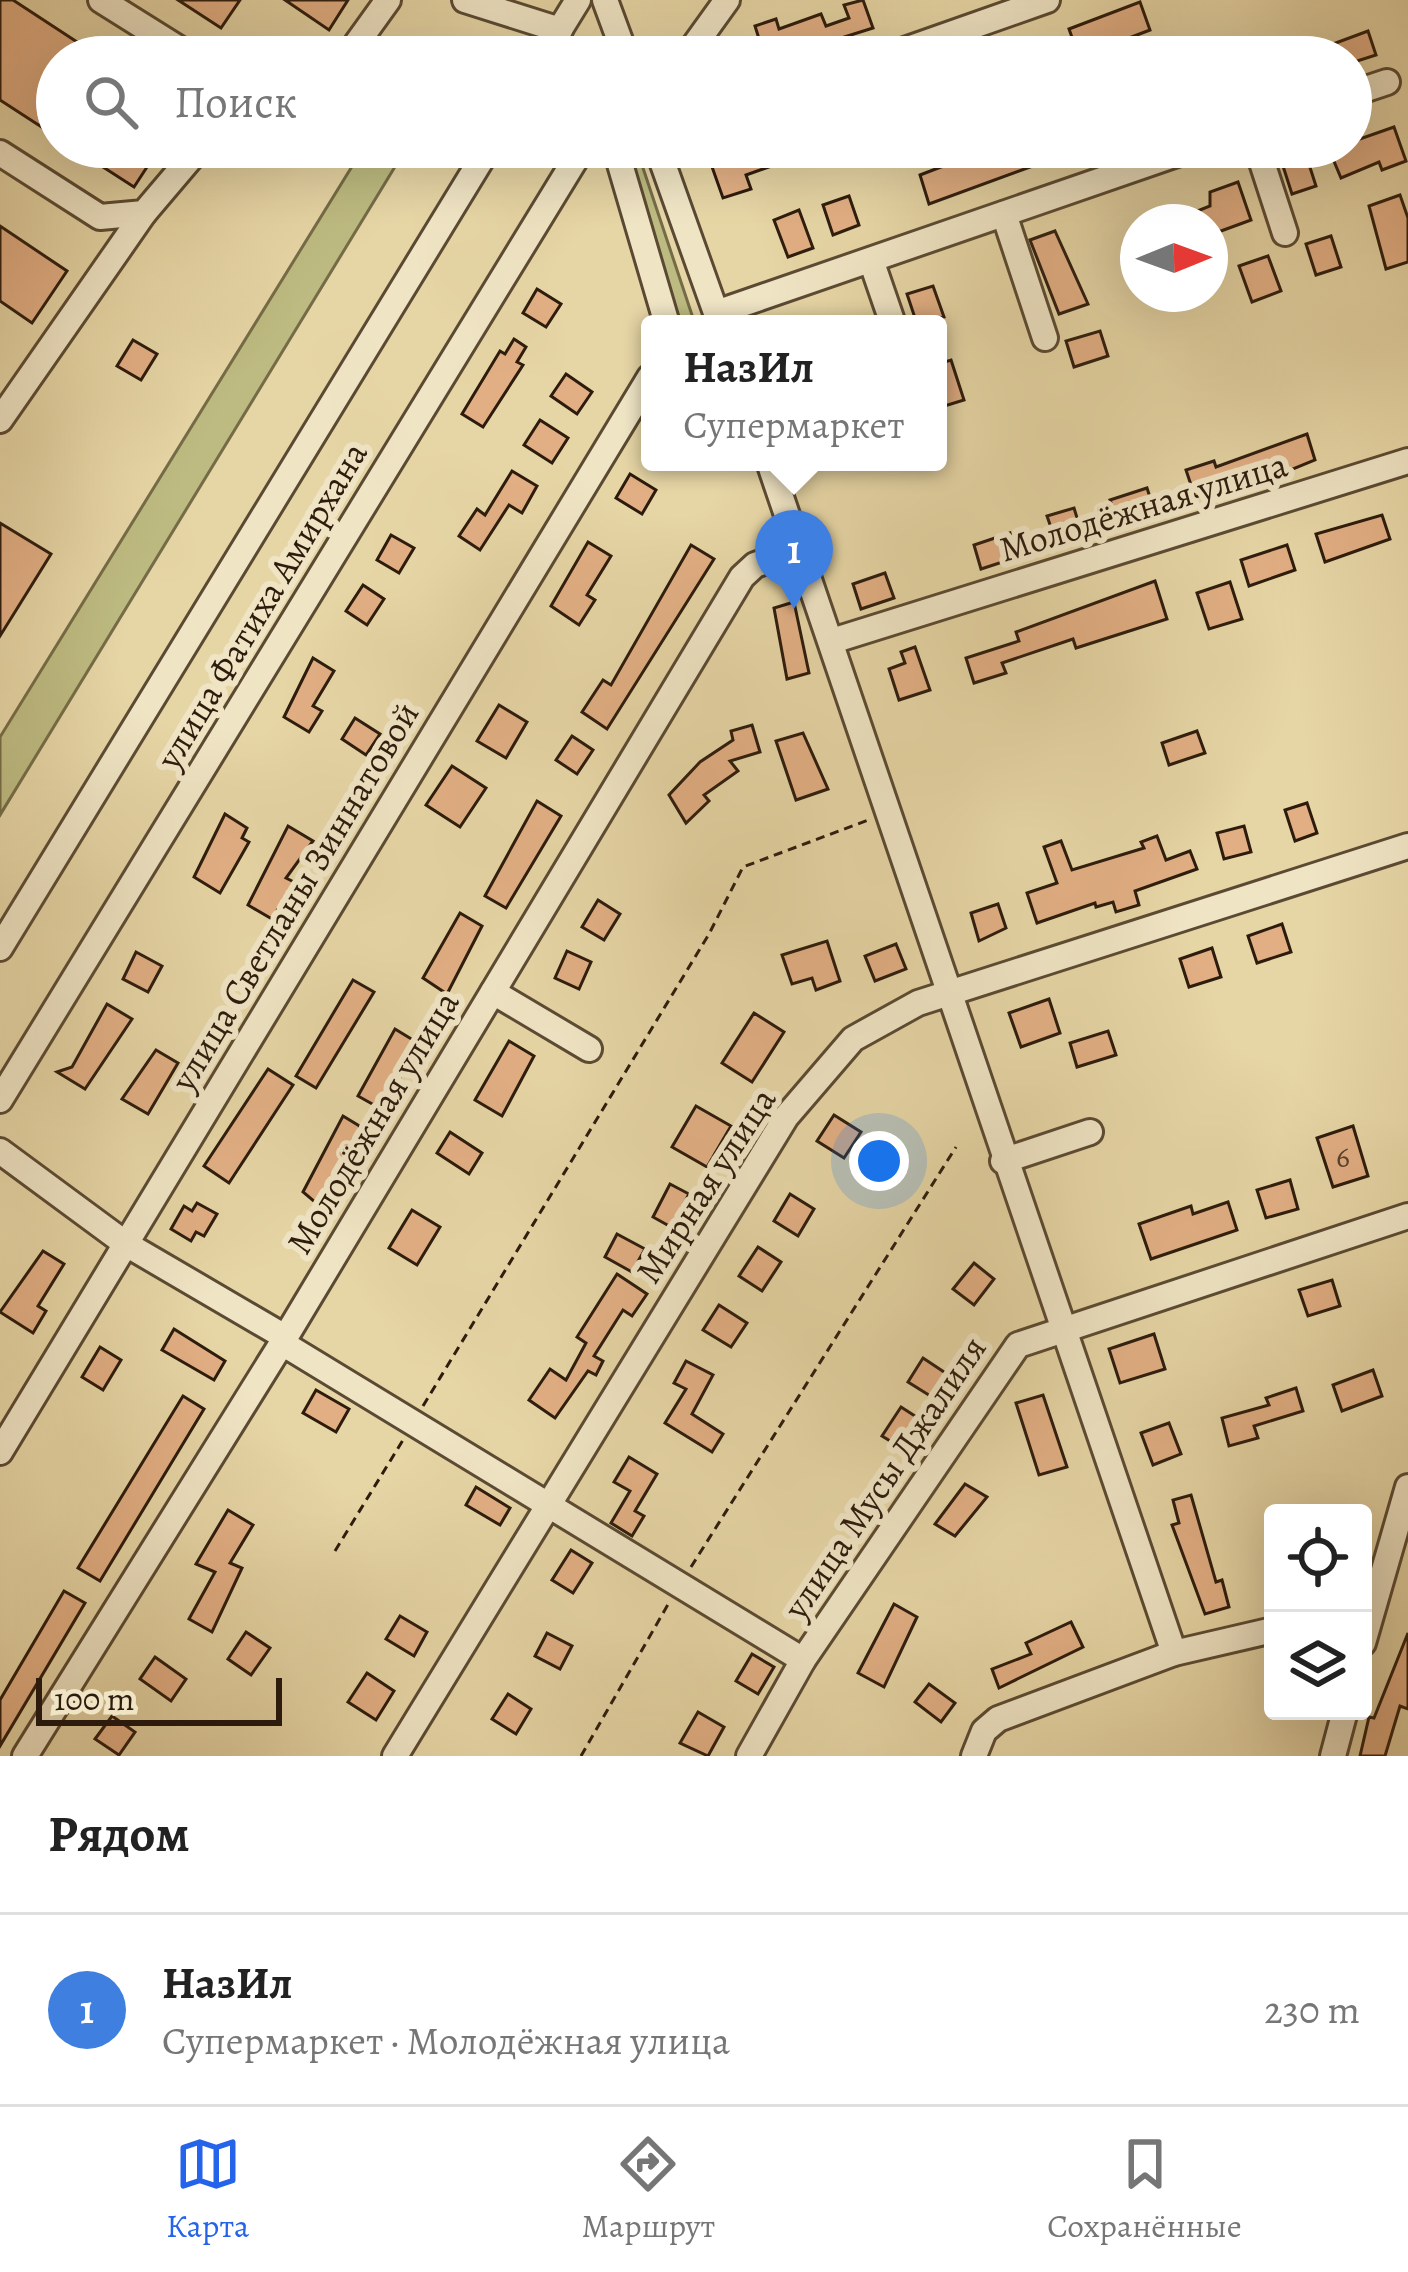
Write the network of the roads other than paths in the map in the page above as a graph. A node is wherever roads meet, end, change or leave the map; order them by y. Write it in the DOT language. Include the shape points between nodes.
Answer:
graph roads {
  1 [pos="101,0"];
  2 [pos="388,0"];
  3 [pos="465,0"];
  4 [pos="578,0"];
  5 [pos="605,0"];
  6 [pos="727,0"];
  7 [pos="1047,0"];
  8 [pos="560,30"];
  9 [pos="158,36"];
  10 [pos="362,36"];
  11 [pos="556,36"];
  12 [pos="618,36"];
  13 [pos="701,36"];
  14 [pos="945,36"];
  15 [pos="1387,82"];
  16 [pos="1372,87"];
  17 [pos="0,154"];
  18 [pos="182,168"];
  19 [pos="475,168"];
  20 [pos="570,168"];
  21 [pos="620,168"];
  22 [pos="664,168"];
  23 [pos="1137,168"];
  24 [pos="1263,168"];
  25 [pos="144,213"];
  26 [pos="1004,214"];
  27 [pos="1285,233"];
  28 [pos="871,260"];
  29 [pos="665,315"];
  30 [pos="717,315"];
  31 [pos="726,315"];
  32 [pos="890,315"];
  33 [pos="1045,338"];
  34 [pos="641,392"];
  35 [pos="0,420"];
  36 [pos="1408,461"];
  37 [pos="772,471"];
  38 [pos="799,549"];
  39 [pos="832,641"];
  40 [pos="1408,846"];
  41 [pos="0,948"];
  42 [pos="493,992"];
  43 [pos="946,994"];
  44 [pos="589,1049"];
  45 [pos="0,1100"];
  46 [pos="1090,1132"];
  47 [pos="0,1151"];
  48 [pos="1004,1161"];
  49 [pos="1408,1216"];
  50 [pos="126,1244"];
  51 [pos="1060,1327"];
  52 [pos="284,1340"];
  53 [pos="0,1452"];
  54 [pos="1408,1487"];
  55 [pos="549,1504"];
  56 [pos="1372,1595"];
  57 [pos="1264,1632"];
  58 [pos="1174,1653"];
  59 [pos="802,1660"];
  60 [pos="1343,1720"];
  61 [pos="25,1756"];
  62 [pos="395,1756"];
  63 [pos="748,1756"];
  64 [pos="974,1756"];
  65 [pos="1333,1756"];
  1 -- 9 [label="street"];
  2 -- 10 [label="street"];
  3 -- 8 [label="street"];
  4 -- 8 [label="street"];
  5 -- 12 [label="street"];
  6 -- 13 [label="street"];
  7 -- 14 [label="street"];
  8 -- 11 [label="street"];
  15 -- 16 [label="street"];
  17 -- 25 [label="street" via="100,217"];
  18 -- 25 [label="street"];
  19 -- 41 [label="street"];
  20 -- 45 [label="street, улица Фатиха Амирхана"];
  21 -- 29 [label="street"];
  22 -- 30 [label="street"];
  23 -- 26 [label="street"];
  24 -- 27 [label="street"];
  25 -- 35 [label="street"];
  26 -- 28 [label="street"];
  26 -- 33 [label="street"];
  28 -- 31 [label="street"];
  28 -- 32 [label="street"];
  34 -- 50 [label="street, улица Светланы Зиннатовой"];
  36 -- 39 [label="street, Молодёжная улица"];
  37 -- 38 [label="street"];
  38 -- 39 [label="street"];
  38 -- 42 [label="street, Молодёжная улица" via="742,578"];
  39 -- 43 [label="street"];
  40 -- 43 [label="street, Мирная улица"];
  42 -- 44 [label="street"];
  42 -- 52 [label="street, Молодёжная улица"];
  43 -- 48 [label="street"];
  43 -- 55 [label="street, Мирная улица" via="854,1039 786,1117"];
  46 -- 48 [label="street"];
  47 -- 50 [label="street"];
  48 -- 51 [label="street"];
  49 -- 51 [label="street, улица Мусы Джалиля"];
  50 -- 52 [label="street"];
  50 -- 53 [label="street, улица Светланы Зиннатовой"];
  51 -- 58 [label="street"];
  51 -- 59 [label="street, улица Мусы Джалиля" via="1018,1345"];
  52 -- 55 [label="street"];
  52 -- 61 [label="street, Молодёжная улица"];
  54 -- 56 [label="street"];
  55 -- 59 [label="street"];
  55 -- 62 [label="street, Мирная улица"];
  57 -- 58 [label="street"];
  58 -- 64 [label="street" via="998,1719"];
  59 -- 63 [label="street, улица Мусы Джалиля"];
  60 -- 65 [label="street"];
}
